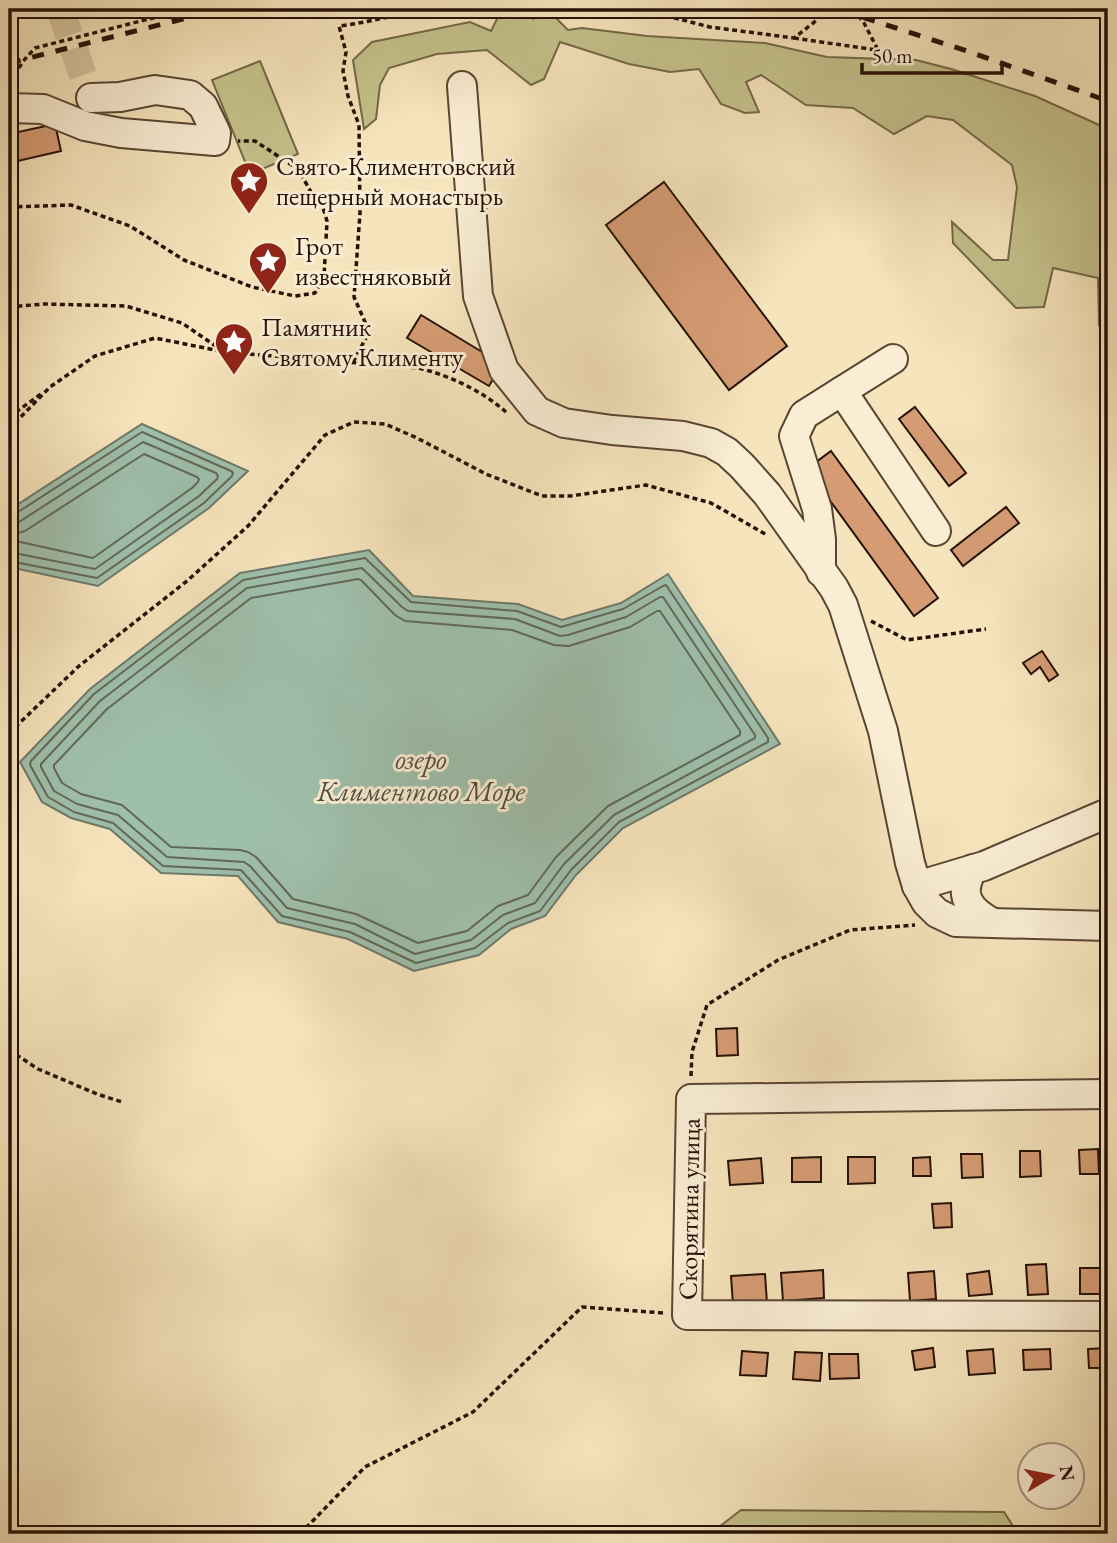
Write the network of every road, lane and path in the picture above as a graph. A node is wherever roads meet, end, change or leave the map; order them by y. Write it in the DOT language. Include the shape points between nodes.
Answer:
graph roads {
  1 [pos="188,9"];
  2 [pos="440,9"];
  3 [pos="581,9"];
  4 [pos="644,9"];
  5 [pos="820,9"];
  6 [pos="853,9"];
  7 [pos="864,9"];
  8 [pos="645,15"];
  9 [pos="899,16"];
  10 [pos="794,38"];
  11 [pos="878,50"];
  12 [pos="890,52"];
  13 [pos="9,82"];
  14 [pos="462,86"];
  15 [pos="91,98"];
  16 [pos="9,108"];
  17 [pos="215,141"];
  18 [pos="9,207"];
  19 [pos="9,307"];
  20 [pos="225,352"];
  21 [pos="893,359"];
  22 [pos="353,362"];
  23 [pos="50,387"];
  24 [pos="842,391"];
  25 [pos="508,414"];
  26 [pos="9,417"];
  27 [pos="9,429"];
  28 [pos="936,531"];
  29 [pos="771,538"];
  30 [pos="821,572"];
  31 [pos="843,605"];
  32 [pos="986,629"];
  33 [pos="9,733"];
  34 [pos="1108,813"];
  35 [pos="973,869"];
  36 [pos="917,886"];
  37 [pos="993,923"];
  38 [pos="916,925"];
  39 [pos="1108,926"];
  40 [pos="9,1050"];
  41 [pos="1108,1094"];
  42 [pos="691,1100"];
  43 [pos="122,1102"];
  44 [pos="687,1315"];
  45 [pos="1108,1316"];
  46 [pos="299,1534"];
  1 -- 13 [label="path" via="35,48"];
  2 -- 22 [label="path" via="339,26 346,52 343,71 348,96 359,125 360,213 354,297 367,336"];
  3 -- 8 [label="path"];
  4 -- 8 [label="path"];
  5 -- 10 [label="path" via="817,20"];
  6 -- 11 [label="path"];
  7 -- 9 [label="path"];
  8 -- 10 [label="path"];
  10 -- 11 [label="path"];
  11 -- 12 [label="path"];
  14 -- 30 [label="street" via="478,296 504,370 537,411 564,423 683,436 727,453 767,494"];
  15 -- 17 [label="street" via="155,90 190,95 202,106 216,133"];
  16 -- 17 [label="street" via="43,109 85,126 121,133"];
  17 -- 18 [label="path" via="255,141 298,169 321,201 327,222 324,277 315,293 295,296 252,287 184,260 130,226 71,205"];
  19 -- 20 [label="path" via="126,306 182,323"];
  20 -- 22 [label="path"];
  20 -- 23 [label="path" via="155,338 95,356"];
  21 -- 24 [label="street"];
  22 -- 25 [label="path" via="442,374"];
  23 -- 26 [label="path"];
  23 -- 27 [label="path"];
  24 -- 28 [label="street"];
  24 -- 30 [label="street" via="804,415 794,436 817,509"];
  29 -- 33 [label="path" via="711,503 646,485 542,496 385,424 354,422 325,435 248,526 79,666"];
  30 -- 31 [label="street"];
  31 -- 32 [label="path" via="907,640"];
  31 -- 36 [label="street" via="883,731"];
  34 -- 35 [label="street"];
  35 -- 36 [label="street"];
  35 -- 37 [label="street" via="965,892 978,915"];
  36 -- 37 [label="street" via="937,913 956,922"];
  37 -- 39 [label="street"];
  38 -- 42 [label="path" via="850,930 778,960 707,1005 692,1052"];
  40 -- 43 [label="path" via="38,1069"];
  41 -- 42 [label="street, Скорятина улица"];
  42 -- 44 [label="street, Скорятина улица"];
  44 -- 45 [label="street, Скорятина улица"];
  44 -- 46 [label="path" via="582,1307 473,1412 365,1467"];
}
